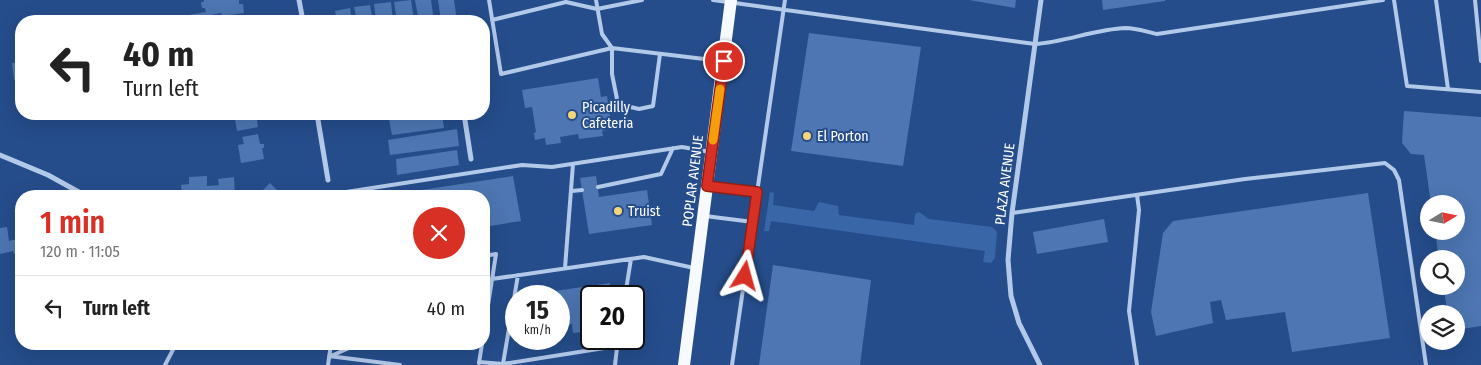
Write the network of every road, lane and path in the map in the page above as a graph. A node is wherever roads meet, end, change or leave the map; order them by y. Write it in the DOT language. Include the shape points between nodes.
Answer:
graph roads {
  1 [pos="299,0"];
  2 [pos="489,0"];
  3 [pos="544,0"];
  4 [pos="596,0"];
  5 [pos="642,0"];
  6 [pos="713,0"];
  7 [pos="785,0"];
  8 [pos="1041,0"];
  9 [pos="1383,0"];
  10 [pos="1394,0"];
  11 [pos="1436,0"];
  12 [pos="1474,0"];
  13 [pos="731,2"];
  14 [pos="545,7"];
  15 [pos="597,9"];
  16 [pos="783,9"];
  17 [pos="302,15"];
  18 [pos="492,20"];
  19 [pos="1035,44"];
  20 [pos="612,48"];
  21 [pos="660,54"];
  22 [pos="724,61"];
  23 [pos="1481,61"];
  24 [pos="1448,89"];
  25 [pos="1481,92"];
  26 [pos="319,120"];
  27 [pos="465,120"];
  28 [pos="673,148"];
  29 [pos="712,152"];
  30 [pos="0,155"];
  31 [pos="471,159"];
  32 [pos="574,164"];
  33 [pos="328,180"];
  34 [pos="707,186"];
  35 [pos="598,187"];
  36 [pos="75,190"];
  37 [pos="359,190"];
  38 [pos="582,190"];
  39 [pos="572,191"];
  40 [pos="757,192"];
  41 [pos="1137,195"];
  42 [pos="1012,213"];
  43 [pos="703,216"];
  44 [pos="753,222"];
  45 [pos="490,255"];
  46 [pos="631,259"];
  47 [pos="565,268"];
  48 [pos="696,268"];
  49 [pos="518,275"];
  50 [pos="492,278"];
  51 [pos="627,285"];
  52 [pos="490,291"];
  53 [pos="173,350"];
  54 [pos="330,350"];
  55 [pos="343,350"];
  56 [pos="481,350"];
  57 [pos="592,350"];
  58 [pos="617,350"];
  59 [pos="329,356"];
  60 [pos="479,364"];
  61 [pos="503,364"];
  62 [pos="165,365"];
  63 [pos="328,365"];
  64 [pos="400,365"];
  65 [pos="615,365"];
  66 [pos="684,365"];
  67 [pos="732,365"];
  68 [pos="1040,365"];
  69 [pos="1132,365"];
  70 [pos="1137,365"];
  71 [pos="1426,365"];
  1 -- 17 [label="street"];
  2 -- 18 [label="lane"];
  3 -- 14 [label="lane"];
  4 -- 15 [label="lane"];
  5 -- 15 [label="lane"];
  6 -- 13 [label="lane"];
  7 -- 16 [label="lane"];
  8 -- 19 [label="street, PLAZA AVENUE"];
  9 -- 19 [label="lane" via="1157,34 1127,28"];
  10 -- 24 [label="lane" via="1407,86"];
  11 -- 24 [label="lane"];
  12 -- 23 [label="lane"];
  13 -- 16 [label="lane"];
  13 -- 22 [label="main road, POPLAR AVENUE"];
  14 -- 15 [label="lane" via="566,2"];
  14 -- 18 [label="lane"];
  15 -- 20 [label="lane" via="602,34"];
  16 -- 19 [label="lane"];
  16 -- 40 [label="lane"];
  18 -- 20 [label="lane" via="502,74"];
  19 -- 42 [label="street, PLAZA AVENUE"];
  20 -- 21 [label="lane"];
  20 -- 21 [label="lane" via="612,74 618,104 639,110 653,106"];
  21 -- 22 [label="lane"];
  22 -- 29 [label="main road, POPLAR AVENUE"];
  24 -- 25 [label="lane"];
  26 -- 33 [label="street"];
  27 -- 31 [label="street"];
  28 -- 29 [label="lane"];
  28 -- 32 [label="lane"];
  28 -- 35 [label="lane" via="661,174"];
  29 -- 34 [label="main road, POPLAR AVENUE"];
  30 -- 36 [label="street"];
  32 -- 37 [label="lane" via="552,167 522,165"];
  32 -- 39 [label="lane"];
  34 -- 40 [label="lane"];
  34 -- 43 [label="main road, POPLAR AVENUE"];
  38 -- 39 [label="lane"];
  39 -- 47 [label="lane"];
  40 -- 44 [label="lane"];
  41 -- 42 [label="lane"];
  41 -- 70 [label="lane" via="1140,210 1130,311"];
  41 -- 71 [label="lane" via="1385,163 1399,180"];
  42 -- 68 [label="street, PLAZA AVENUE" via="1008,260 1011,296 1019,323"];
  43 -- 44 [label="lane"];
  43 -- 48 [label="main road, POPLAR AVENUE"];
  44 -- 67 [label="lane"];
  45 -- 50 [label="lane" via="496,254"];
  46 -- 47 [label="lane"];
  46 -- 48 [label="lane" via="644,257"];
  46 -- 51 [label="lane"];
  47 -- 49 [label="lane"];
  48 -- 66 [label="main road, POPLAR AVENUE"];
  49 -- 50 [label="lane"];
  49 -- 61 [label="lane"];
  50 -- 52 [label="lane"];
  53 -- 62 [label="lane"];
  54 -- 59 [label="lane"];
  55 -- 59 [label="lane"];
  56 -- 60 [label="lane"];
  57 -- 61 [label="lane"];
  58 -- 65 [label="lane"];
  59 -- 63 [label="lane"];
  59 -- 64 [label="lane"];
  60 -- 61 [label="lane"];
  69 -- 70 [label="lane"];
}
